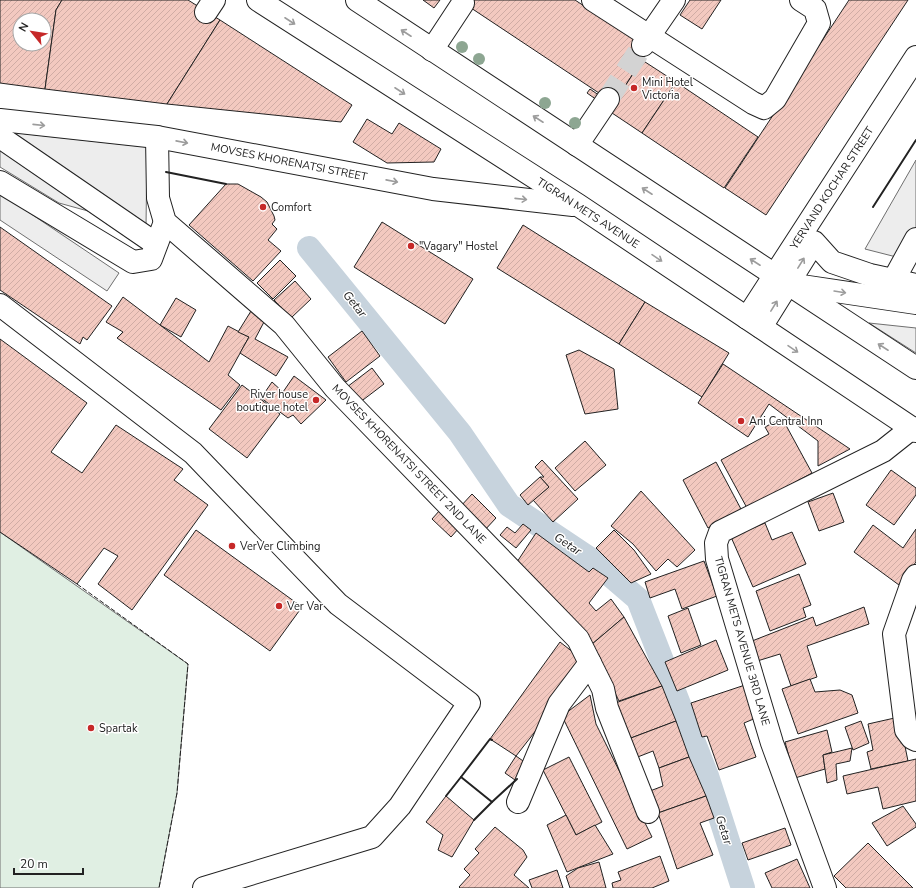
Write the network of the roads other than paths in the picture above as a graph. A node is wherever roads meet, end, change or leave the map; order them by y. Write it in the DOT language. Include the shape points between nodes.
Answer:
graph roads {
  1 [pos="258,0"];
  2 [pos="356,0"];
  3 [pos="593,0"];
  4 [pos="674,0"];
  5 [pos="801,0"];
  6 [pos="463,3"];
  7 [pos="646,41"];
  8 [pos="432,50"];
  9 [pos="916,57"];
  10 [pos="916,81"];
  11 [pos="608,99"];
  12 [pos="0,120"];
  13 [pos="0,137"];
  14 [pos="158,137"];
  15 [pos="577,145"];
  16 [pos="0,182"];
  17 [pos="578,205"];
  18 [pos="165,222"];
  19 [pos="916,239"];
  20 [pos="814,242"];
  21 [pos="156,244"];
  22 [pos="782,279"];
  23 [pos="893,281"];
  24 [pos="916,285"];
  25 [pos="916,303"];
  26 [pos="0,305"];
  27 [pos="754,323"];
  28 [pos="916,368"];
  29 [pos="914,429"];
  30 [pos="916,576"];
  31 [pos="590,662"];
  32 [pos="916,740"];
  33 [pos="518,802"];
  34 [pos="648,812"];
  35 [pos="204,888"];
  36 [pos="825,888"];
  1 -- 17 [label="main road, TIGRAN METS AVENUE, one-way"];
  8 -- 2 [label="main road, one-way"];
  3 -- 7 [label="main road"];
  4 -- 7 [label="main road"];
  5 -- 7 [label="main road" via="815,9 818,23 775,99 764,108"];
  6 -- 8 [label="main road"];
  15 -- 8 [label="main road, one-way"];
  9 -- 22 [label="main road, YERVAND KOCHAR STREET"];
  10 -- 20 [label="main road, YERVAND KOCHAR STREET"];
  11 -- 15 [label="main road"];
  12 -- 14 [label="main road, MOVSES KHORENATSI STREET, one-way"];
  13 -- 21 [label="main road"];
  14 -- 17 [label="main road, MOVSES KHORENATSI STREET, one-way" via="433,189"];
  14 -- 18 [label="main road" via="158,198"];
  22 -- 15 [label="main road, one-way"];
  16 -- 21 [label="main road" via="134,262 151,259"];
  17 -- 27 [label="main road, TIGRAN METS AVENUE, one-way"];
  18 -- 21 [label="main road"];
  18 -- 31 [label="main road, MOVSES KHORENATSI STREET 2ND LANE" via="284,326 334,388 578,639"];
  19 -- 23 [label="main road"];
  22 -- 20 [label="main road, YERVAND KOCHAR STREET, one-way"];
  20 -- 23 [label="main road" via="832,262"];
  22 -- 25 [label="main road, one-way"];
  22 -- 27 [label="main road, YERVAND KOCHAR STREET"];
  28 -- 22 [label="main road, one-way"];
  23 -- 24 [label="main road"];
  26 -- 35 [label="main road" via="193,453 338,604 469,703 400,806 372,837"];
  27 -- 29 [label="main road, TIGRAN METS AVENUE, one-way"];
  29 -- 36 [label="main road, TIGRAN METS AVENUE 3RD LANE" via="883,451 720,532 716,543 717,559 772,743"];
  30 -- 32 [label="main road" via="894,634 906,730"];
  31 -- 33 [label="main road" via="559,704"];
  31 -- 34 [label="main road, MOVSES KHORENATSI STREET 2ND LANE"];
}
